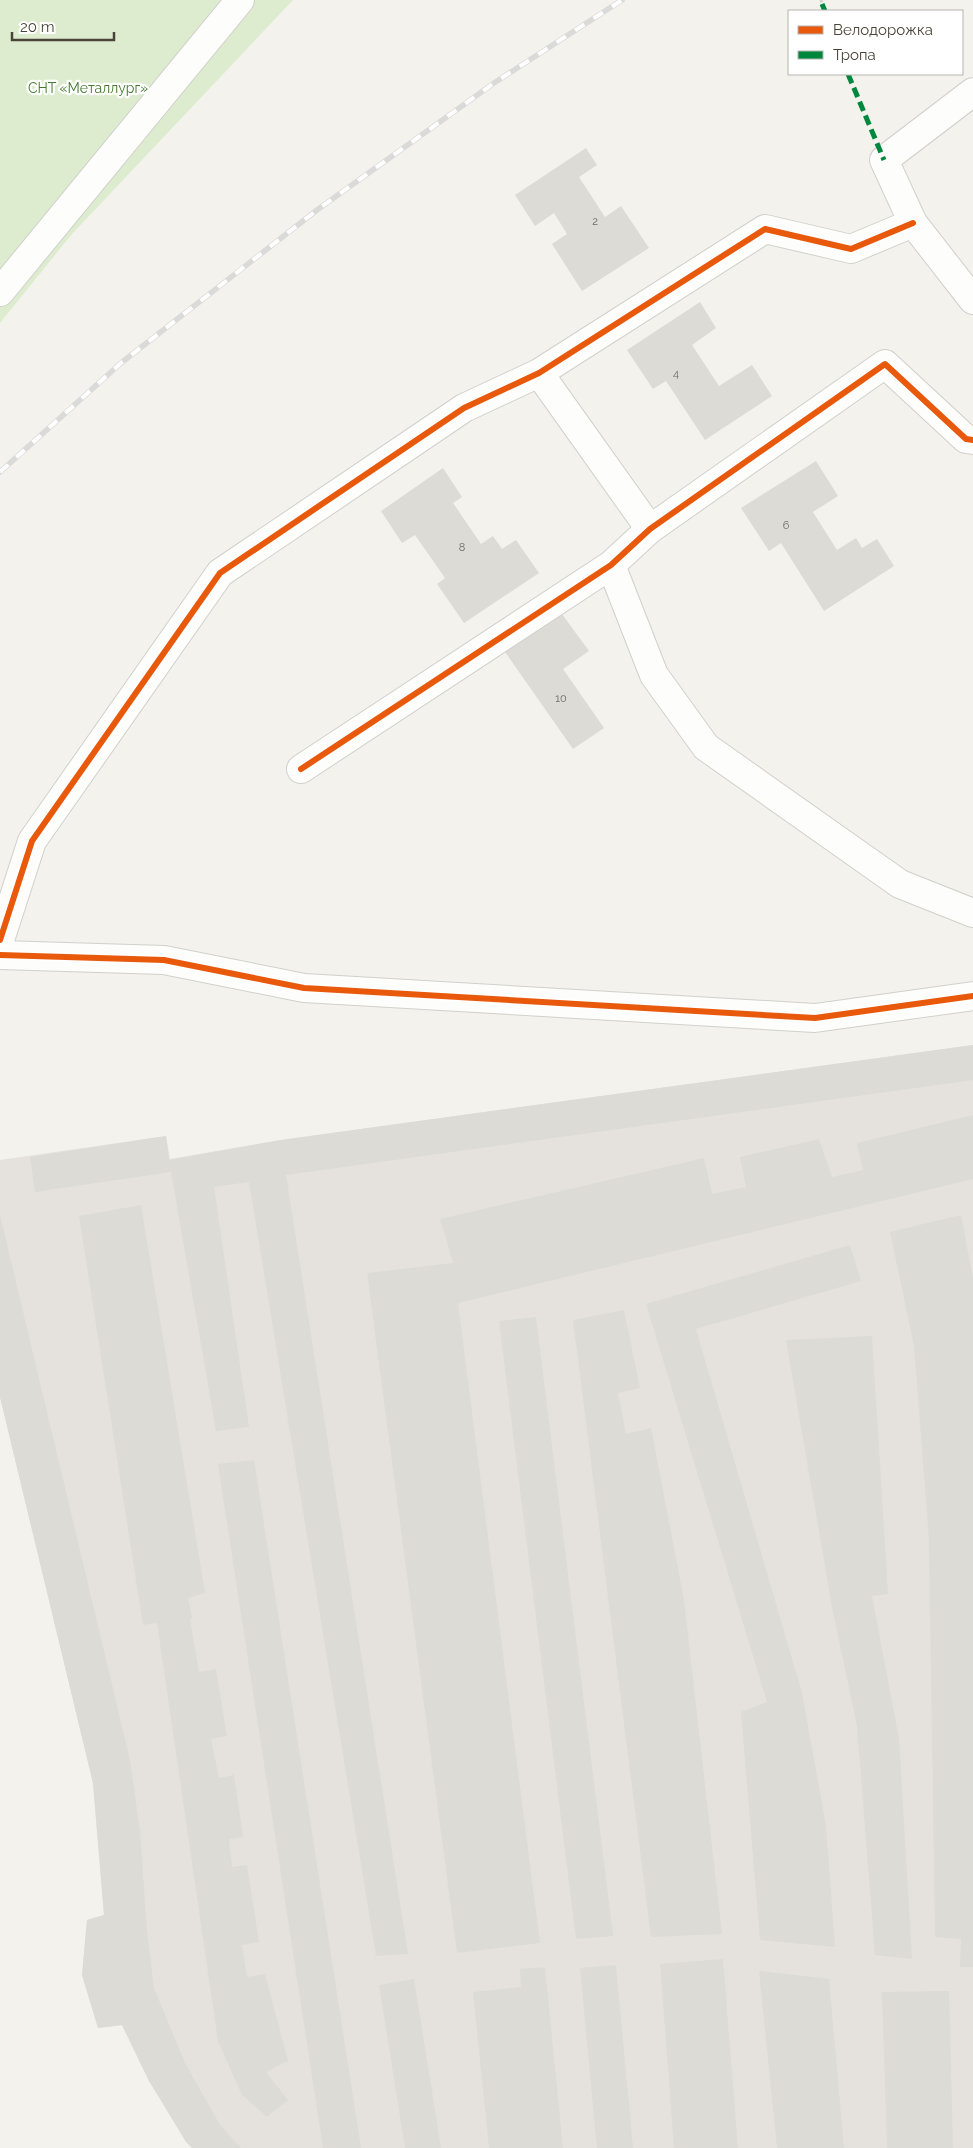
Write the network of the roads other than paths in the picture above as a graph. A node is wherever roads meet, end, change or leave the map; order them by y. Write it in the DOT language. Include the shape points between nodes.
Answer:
graph roads {
  1 [pos="240,0"];
  2 [pos="973,92"];
  3 [pos="913,223"];
  4 [pos="0,292"];
  5 [pos="973,300"];
  6 [pos="539,373"];
  7 [pos="973,440"];
  8 [pos="650,529"];
  9 [pos="611,565"];
  10 [pos="301,769"];
  11 [pos="973,913"];
  12 [pos="0,940"];
  13 [pos="0,955"];
  14 [pos="973,996"];
  1 -- 4 [label="street"];
  2 -- 3 [label="street" via="884,160"];
  3 -- 5 [label="street"];
  3 -- 6 [label="street" via="851,250 765,229"];
  6 -- 8 [label="street"];
  6 -- 12 [label="street" via="464,408 220,573 32,841"];
  7 -- 8 [label="street" via="966,439 885,364"];
  8 -- 9 [label="street"];
  9 -- 10 [label="street"];
  9 -- 11 [label="street" via="654,675 706,747 900,884"];
  13 -- 14 [label="street" via="164,960 304,988 815,1018"];
}
